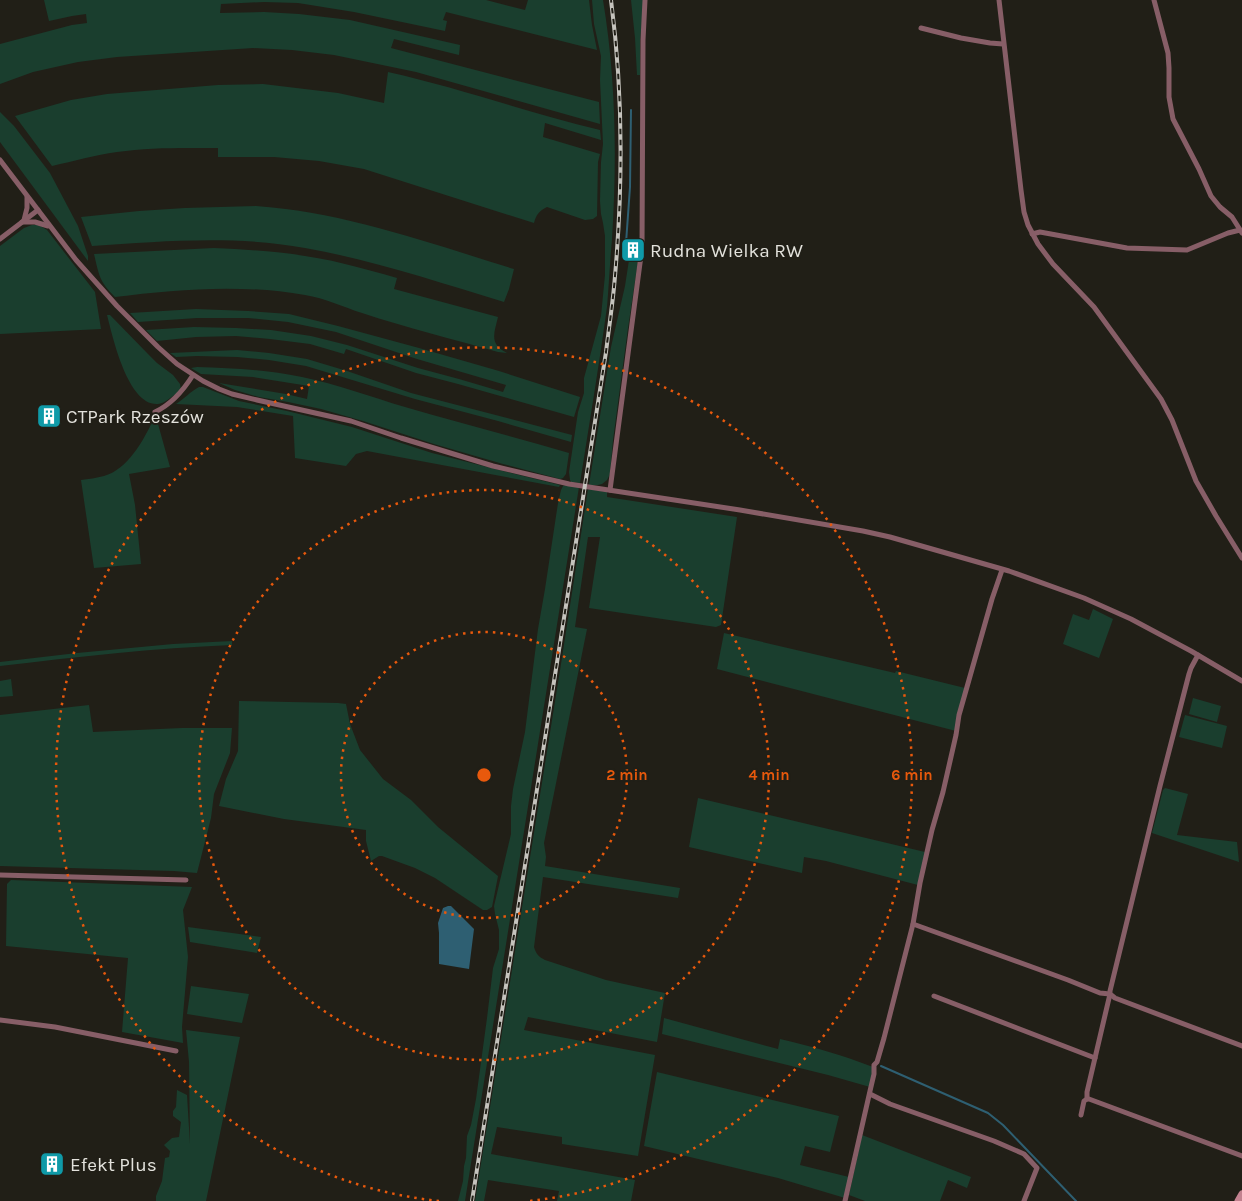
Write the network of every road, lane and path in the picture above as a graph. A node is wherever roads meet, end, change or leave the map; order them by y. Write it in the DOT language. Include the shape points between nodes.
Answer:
graph roads {
  1 [pos="645,0"];
  2 [pos="998,0"];
  3 [pos="1154,0"];
  4 [pos="921,28"];
  5 [pos="1003,44"];
  6 [pos="0,160"];
  7 [pos="26,194"];
  8 [pos="38,210"];
  9 [pos="22,223"];
  10 [pos="51,227"];
  11 [pos="1241,232"];
  12 [pos="1032,234"];
  13 [pos="0,239"];
  14 [pos="192,375"];
  15 [pos="155,412"];
  16 [pos="610,490"];
  17 [pos="1242,558"];
  18 [pos="1002,570"];
  19 [pos="1198,655"];
  20 [pos="1242,681"];
  21 [pos="0,875"];
  22 [pos="186,880"];
  23 [pos="913,924"];
  24 [pos="1110,994"];
  25 [pos="934,996"];
  26 [pos="0,1020"];
  27 [pos="1242,1046"];
  28 [pos="176,1051"];
  29 [pos="1095,1058"];
  30 [pos="870,1094"];
  31 [pos="1087,1099"];
  32 [pos="1081,1115"];
  33 [pos="1242,1156"];
  34 [pos="1242,1194"];
  35 [pos="845,1201"];
  36 [pos="1024,1201"];
  37 [pos="1238,1201"];
  1 -- 16 [label="street" via="642,248"];
  2 -- 5 [label="street"];
  3 -- 11 [label="street" via="1168,53 1173,118 1211,196 1232,217"];
  4 -- 5 [label="street"];
  5 -- 12 [label="street" via="1022,198"];
  6 -- 7 [label="street"];
  7 -- 8 [label="street"];
  7 -- 9 [label="street" via="27,212"];
  8 -- 9 [label="street"];
  8 -- 10 [label="street"];
  9 -- 10 [label="street" via="35,222"];
  9 -- 13 [label="street"];
  10 -- 14 [label="street" via="117,306"];
  11 -- 12 [label="street" via="1228,233 1188,250 1127,248 1040,232"];
  12 -- 17 [label="street" via="1053,264 1094,306 1161,399 1203,494"];
  14 -- 15 [label="street" via="183,391"];
  14 -- 16 [label="street" via="232,394 352,421 493,466"];
  16 -- 18 [label="street" via="862,531"];
  18 -- 19 [label="street" via="1084,598"];
  18 -- 23 [label="street" via="960,715"];
  19 -- 20 [label="street"];
  19 -- 24 [label="street" via="1191,668 1160,786"];
  21 -- 22 [label="street"];
  23 -- 24 [label="street"];
  23 -- 30 [label="street" via="874,1065"];
  24 -- 27 [label="street"];
  24 -- 29 [label="street"];
  25 -- 29 [label="street"];
  26 -- 28 [label="street"];
  29 -- 31 [label="street"];
  30 -- 35 [label="street"];
  30 -- 36 [label="street" via="1024,1154 1037,1168"];
  31 -- 32 [label="street"];
  31 -- 33 [label="street"];
  34 -- 37 [label="street"];
}
